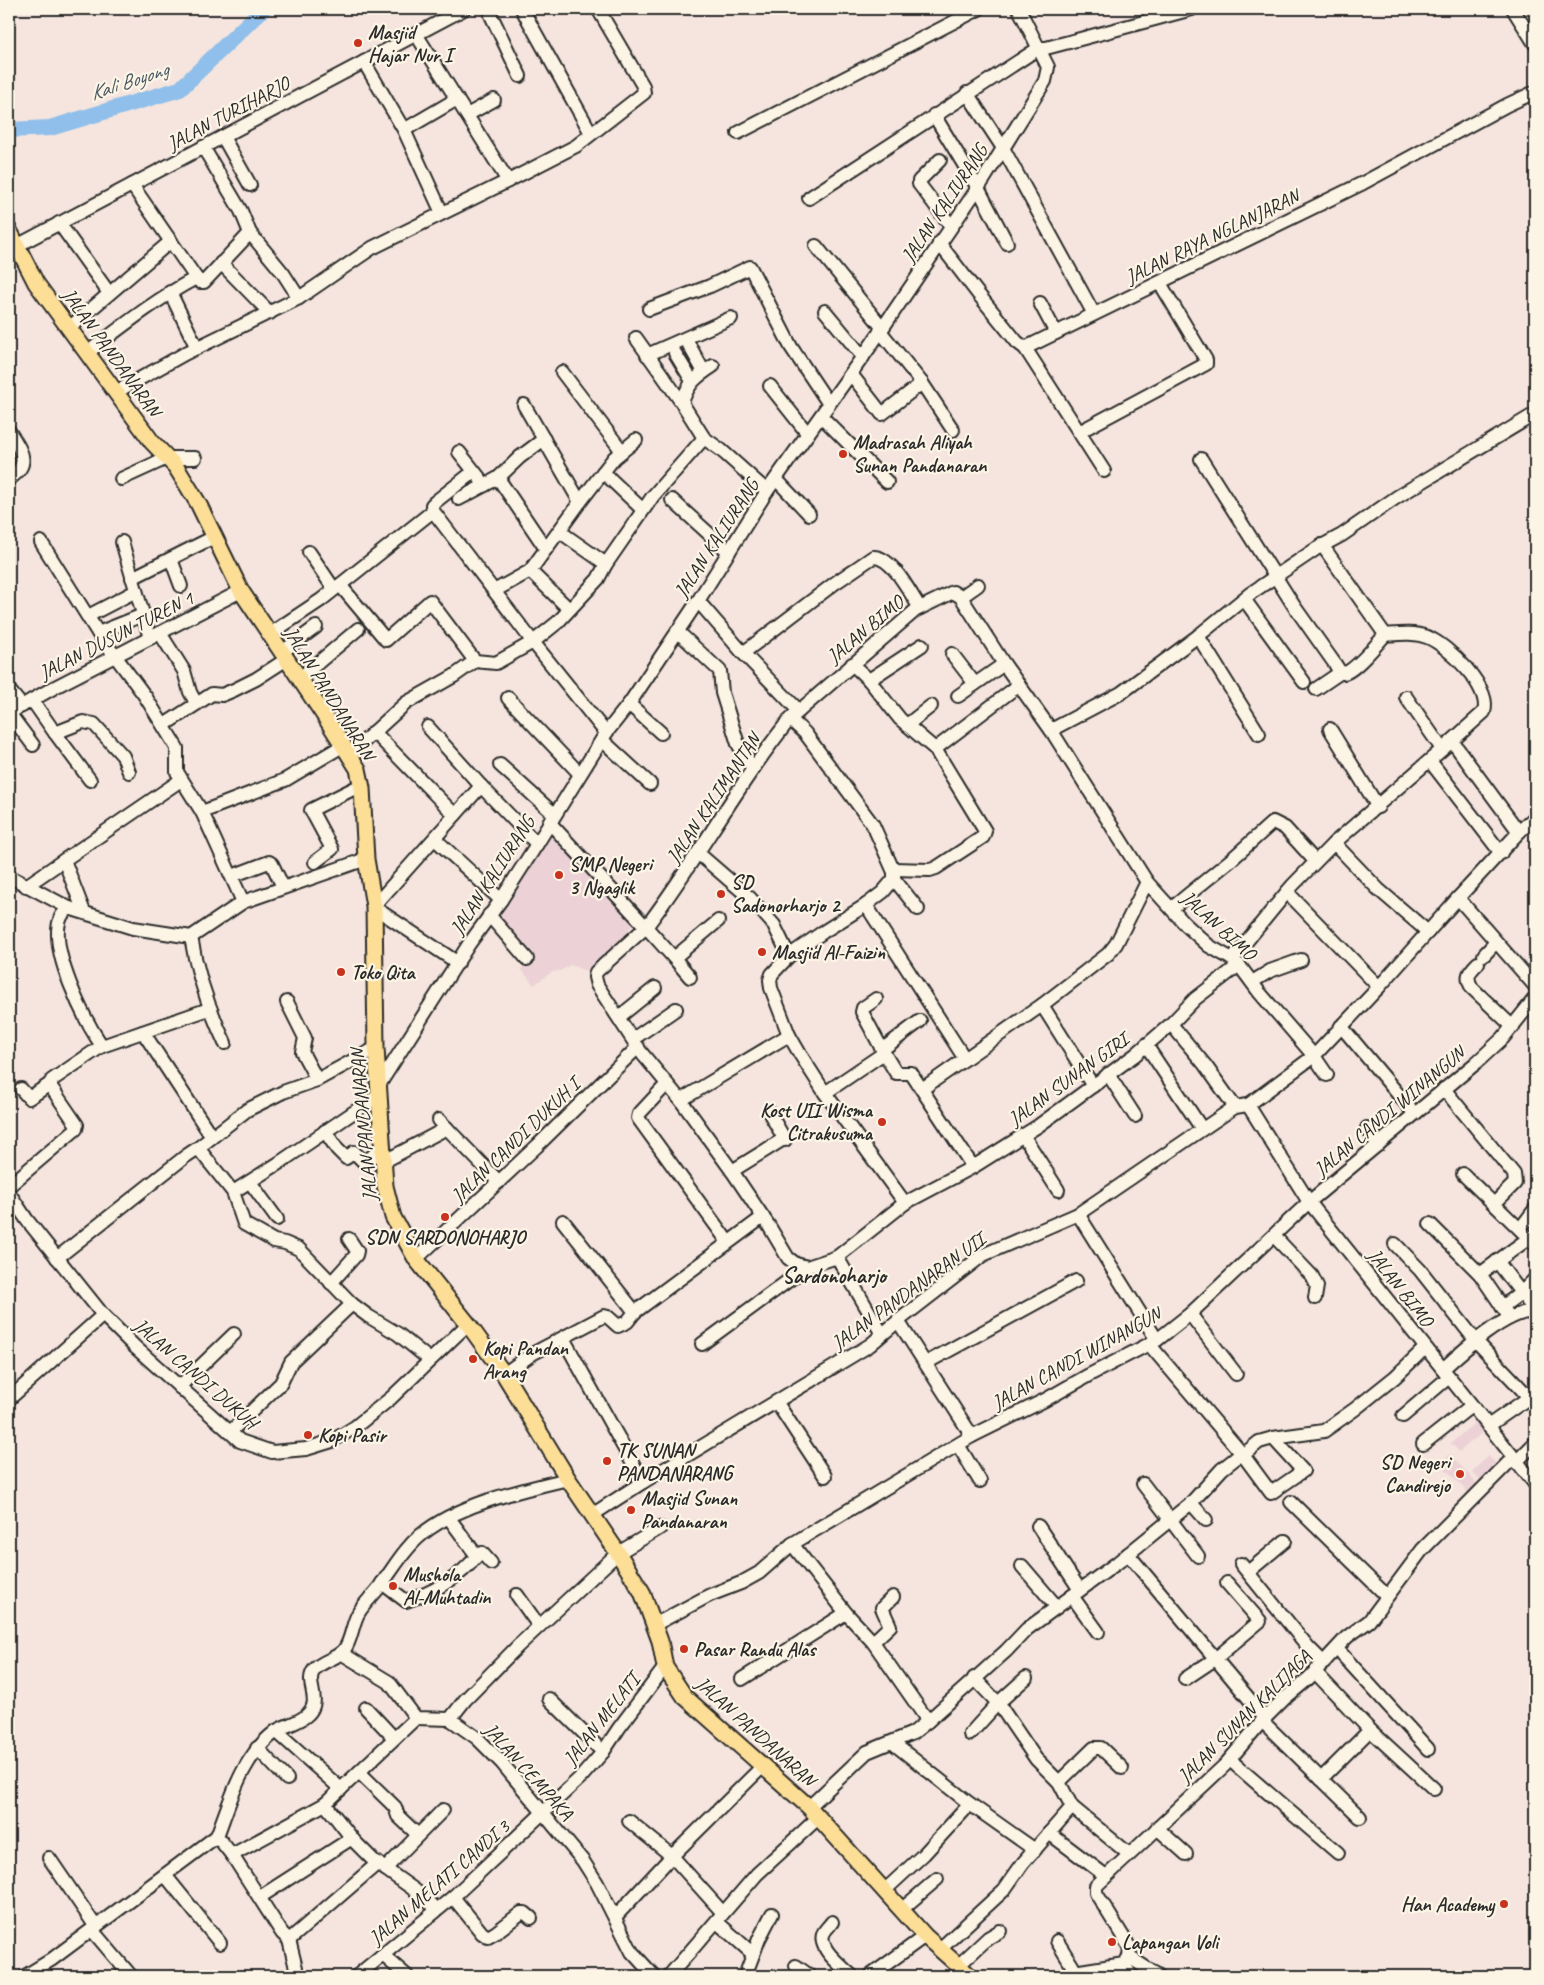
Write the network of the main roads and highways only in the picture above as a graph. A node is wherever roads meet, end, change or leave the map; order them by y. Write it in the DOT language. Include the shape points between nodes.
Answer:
graph roads {
  1 [pos="9,230"];
  2 [pos="13,248"];
  3 [pos="970,1976"];
  1 -- 2 [label="main road, JALAN PANDANARAN"];
  2 -- 3 [label="main road, JALAN PANDANARAN" via="152,442 176,467 198,503 241,591 358,769 366,860 377,909 376,1048 385,1186 393,1217 416,1259 504,1374 642,1592 665,1667 685,1697 814,1812 925,1936"];
}
